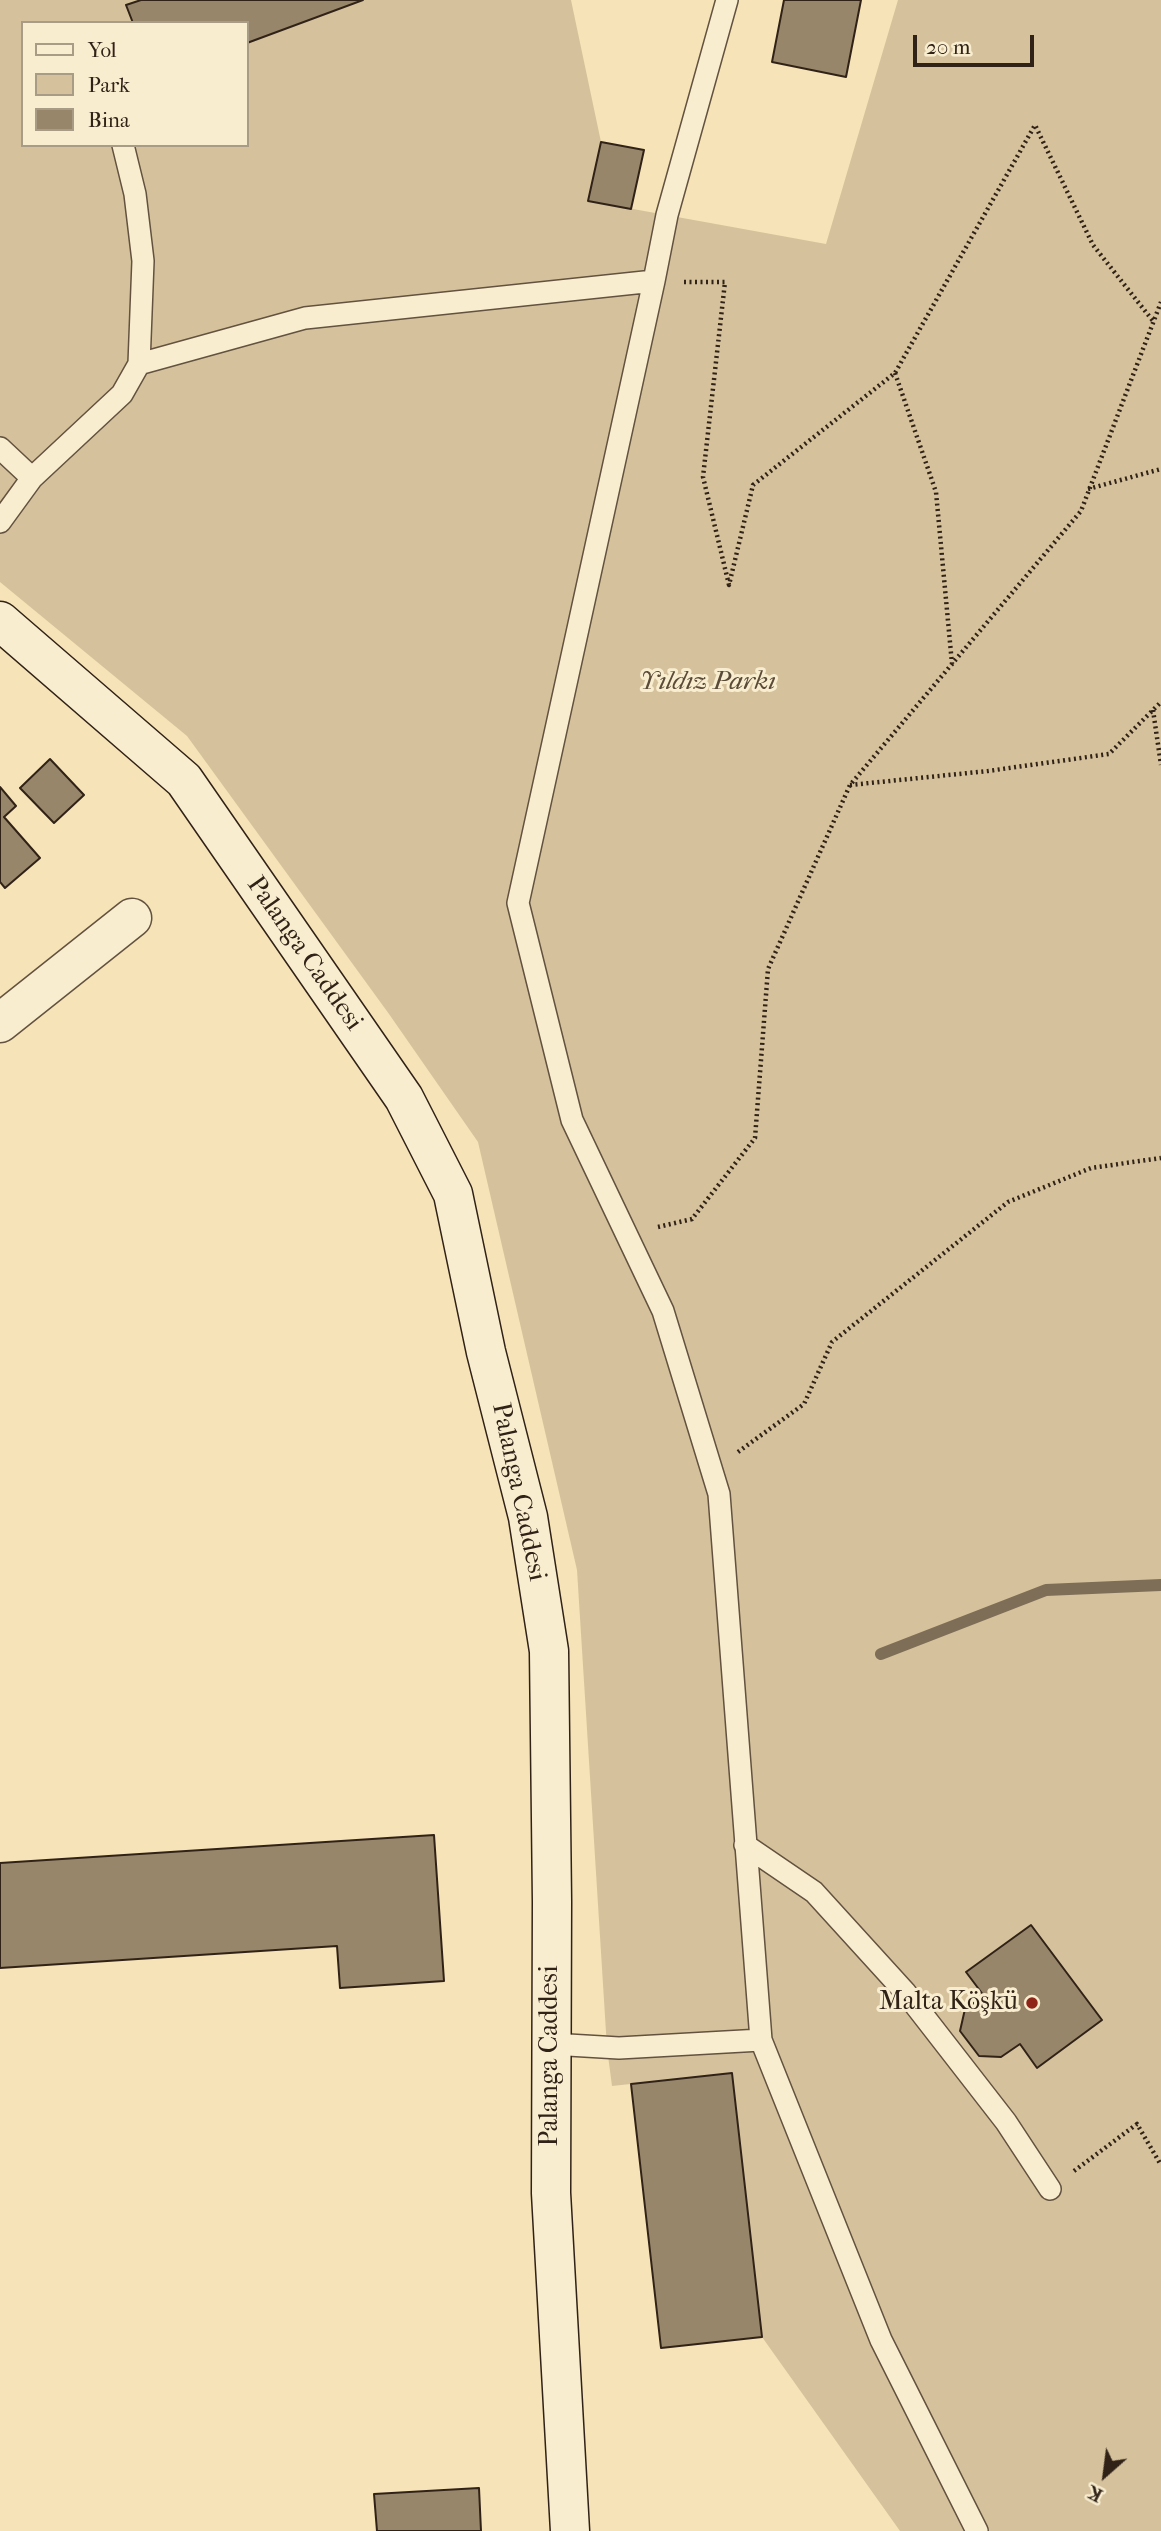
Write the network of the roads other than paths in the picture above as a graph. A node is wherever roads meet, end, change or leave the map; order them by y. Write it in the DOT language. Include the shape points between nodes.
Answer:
graph roads {
  1 [pos="727,0"];
  2 [pos="123,147"];
  3 [pos="654,281"];
  4 [pos="139,364"];
  5 [pos="0,449"];
  6 [pos="32,478"];
  7 [pos="0,522"];
  8 [pos="0,621"];
  9 [pos="132,918"];
  10 [pos="0,1023"];
  11 [pos="745,1845"];
  12 [pos="761,2040"];
  13 [pos="551,2044"];
  14 [pos="1050,2189"];
  15 [pos="570,2531"];
  16 [pos="977,2531"];
  1 -- 3 [label="lane" via="667,215"];
  2 -- 4 [label="lane" via="143,261"];
  3 -- 4 [label="lane" via="305,318"];
  3 -- 11 [label="lane" via="518,903 572,1120 663,1311 719,1494"];
  4 -- 6 [label="lane" via="122,394"];
  5 -- 6 [label="lane"];
  6 -- 7 [label="lane"];
  8 -- 13 [label="main road, Palanga Caddesi" via="184,780 404,1098 453,1194 486,1352 528,1517 549,1651"];
  9 -- 10 [label="main road"];
  11 -- 12 [label="lane"];
  11 -- 14 [label="lane" via="814,1892 905,1992 1006,2122"];
  12 -- 13 [label="lane" via="619,2048"];
  12 -- 16 [label="lane" via="881,2340"];
  13 -- 15 [label="main road, Palanga Caddesi" via="551,2193"];
}
